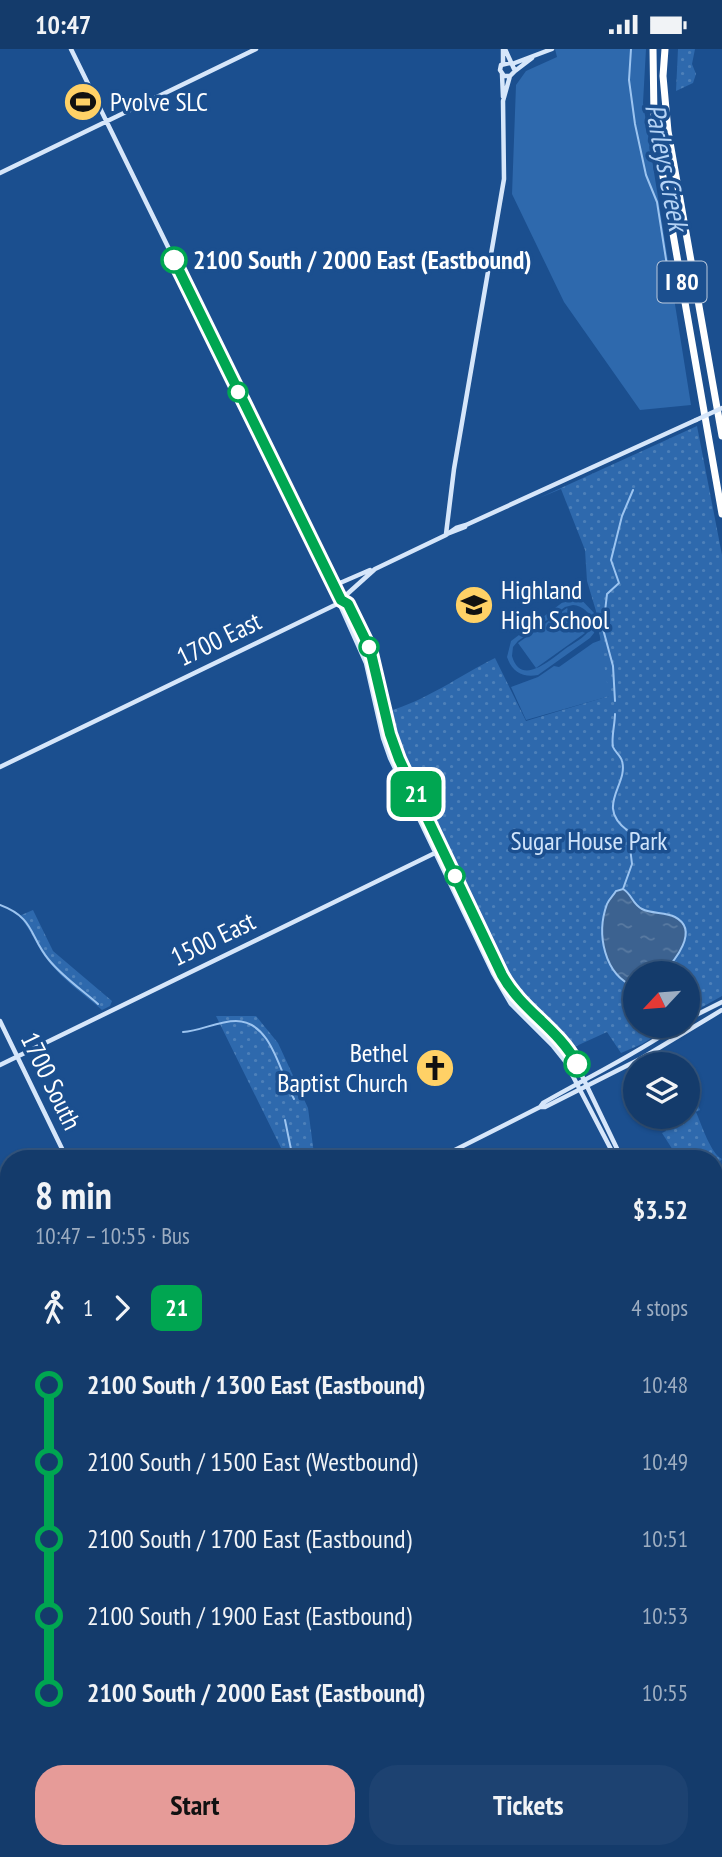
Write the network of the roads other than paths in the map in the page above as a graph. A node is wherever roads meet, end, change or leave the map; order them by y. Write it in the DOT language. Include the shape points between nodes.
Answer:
graph roads {
  1 [pos="71,49"];
  2 [pos="257,49"];
  3 [pos="504,49"];
  4 [pos="552,49"];
  5 [pos="653,49"];
  6 [pos="665,49"];
  7 [pos="532,57"];
  8 [pos="511,63"];
  9 [pos="503,64"];
  10 [pos="514,71"];
  11 [pos="502,74"];
  12 [pos="510,76"];
  13 [pos="503,101"];
  14 [pos="106,121"];
  15 [pos="0,173"];
  16 [pos="722,408"];
  17 [pos="722,436"];
  18 [pos="722,514"];
  19 [pos="446,534"];
  20 [pos="375,569"];
  21 [pos="328,576"];
  22 [pos="341,600"];
  23 [pos="0,768"];
  24 [pos="442,849"];
  25 [pos="436,852"];
  26 [pos="722,1002"];
  27 [pos="722,1010"];
  28 [pos="700,1013"];
  29 [pos="0,1020"];
  30 [pos="658,1038"];
  31 [pos="17,1056"];
  32 [pos="0,1065"];
  33 [pos="584,1079"];
  34 [pos="576,1083"];
  35 [pos="587,1085"];
  36 [pos="580,1089"];
  37 [pos="540,1107"];
  38 [pos="63,1150"];
  39 [pos="455,1150"];
  40 [pos="613,1150"];
  41 [pos="615,1150"];
  1 -- 14 [label="street"];
  2 -- 14 [label="street"];
  3 -- 8 [label="street"];
  3 -- 9 [label="street"];
  4 -- 7 [label="street"];
  5 -- 18 [label="highway, I 80" via="658,148"];
  6 -- 17 [label="highway, I 80" via="668,131"];
  7 -- 8 [label="street"];
  7 -- 10 [label="street"];
  8 -- 9 [label="street"];
  8 -- 10 [label="street"];
  9 -- 11 [label="street"];
  10 -- 12 [label="street"];
  11 -- 12 [label="street"];
  11 -- 13 [label="street"];
  12 -- 13 [label="street"];
  13 -- 19 [label="street" via="504,179"];
  14 -- 15 [label="street"];
  14 -- 21 [label="street"];
  16 -- 19 [label="street, 1700 East, bridge"];
  19 -- 20 [label="street, 1700 East"];
  20 -- 21 [label="street" via="340,583"];
  20 -- 22 [label="street, 1700 East"];
  21 -- 22 [label="street"];
  22 -- 23 [label="street, 1700 East"];
  22 -- 24 [label="street" via="348,604 370,649 396,753"];
  22 -- 25 [label="street" via="366,663 387,752"];
  24 -- 25 [label="street, 1500 East"];
  24 -- 33 [label="street" via="509,986 564,1044"];
  25 -- 31 [label="street, 1500 East"];
  25 -- 34 [label="street" via="505,996 556,1048"];
  26 -- 28 [label="street"];
  27 -- 35 [label="street"];
  29 -- 31 [label="street, 1700 South"];
  30 -- 33 [label="street"];
  31 -- 32 [label="street, 1500 East"];
  31 -- 38 [label="street, 1700 South"];
  33 -- 34 [label="street"];
  33 -- 35 [label="street"];
  34 -- 36 [label="street"];
  34 -- 37 [label="street"];
  35 -- 36 [label="street"];
  35 -- 41 [label="street"];
  36 -- 37 [label="street"];
  36 -- 40 [label="street"];
  37 -- 39 [label="street"];
}
